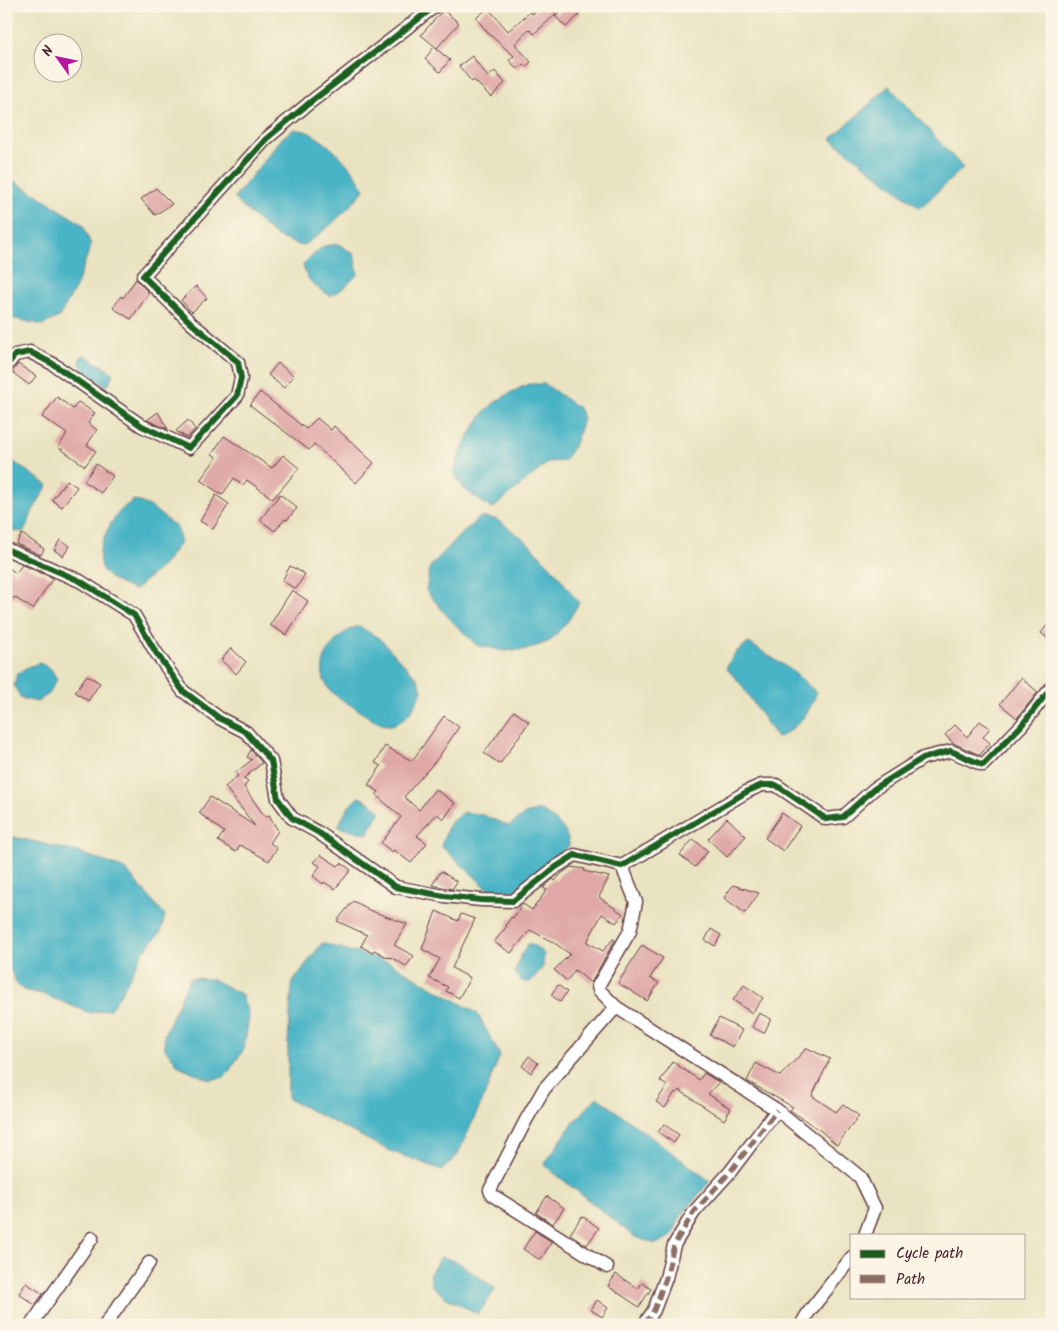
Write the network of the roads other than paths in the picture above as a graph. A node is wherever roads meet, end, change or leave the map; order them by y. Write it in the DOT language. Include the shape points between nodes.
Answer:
graph roads {
  1 [pos="435,6"];
  2 [pos="6,366"];
  3 [pos="6,549"];
  4 [pos="1052,687"];
  5 [pos="622,866"];
  6 [pos="616,1007"];
  7 [pos="777,1110"];
  8 [pos="865,1234"];
  9 [pos="92,1238"];
  10 [pos="850,1260"];
  11 [pos="149,1264"];
  12 [pos="607,1267"];
  13 [pos="31,1325"];
  14 [pos="105,1325"];
  15 [pos="644,1325"];
  16 [pos="801,1325"];
  1 -- 2 [label="street" via="266,139 143,276 191,323 238,362 241,378 237,396 189,448 142,426 53,364 30,352 16,355"];
  3 -- 5 [label="street" via="80,581 134,616 183,691 219,718 246,732 271,761 278,799 292,818 396,887 444,896 513,901 575,855"];
  4 -- 5 [label="street" via="1021,726 983,764 951,751 923,758 874,790 843,817 826,820 776,785 762,785"];
  5 -- 6 [label="street" via="636,902 630,931 598,986"];
  6 -- 7 [label="street"];
  6 -- 12 [label="street" via="544,1089 490,1190 492,1196"];
  7 -- 8 [label="street" via="860,1177 875,1208"];
  7 -- 15 [label="street" via="730,1172 694,1212 674,1245 666,1278 654,1310"];
  9 -- 13 [label="street"];
  10 -- 16 [label="street"];
  11 -- 14 [label="street"];
}
